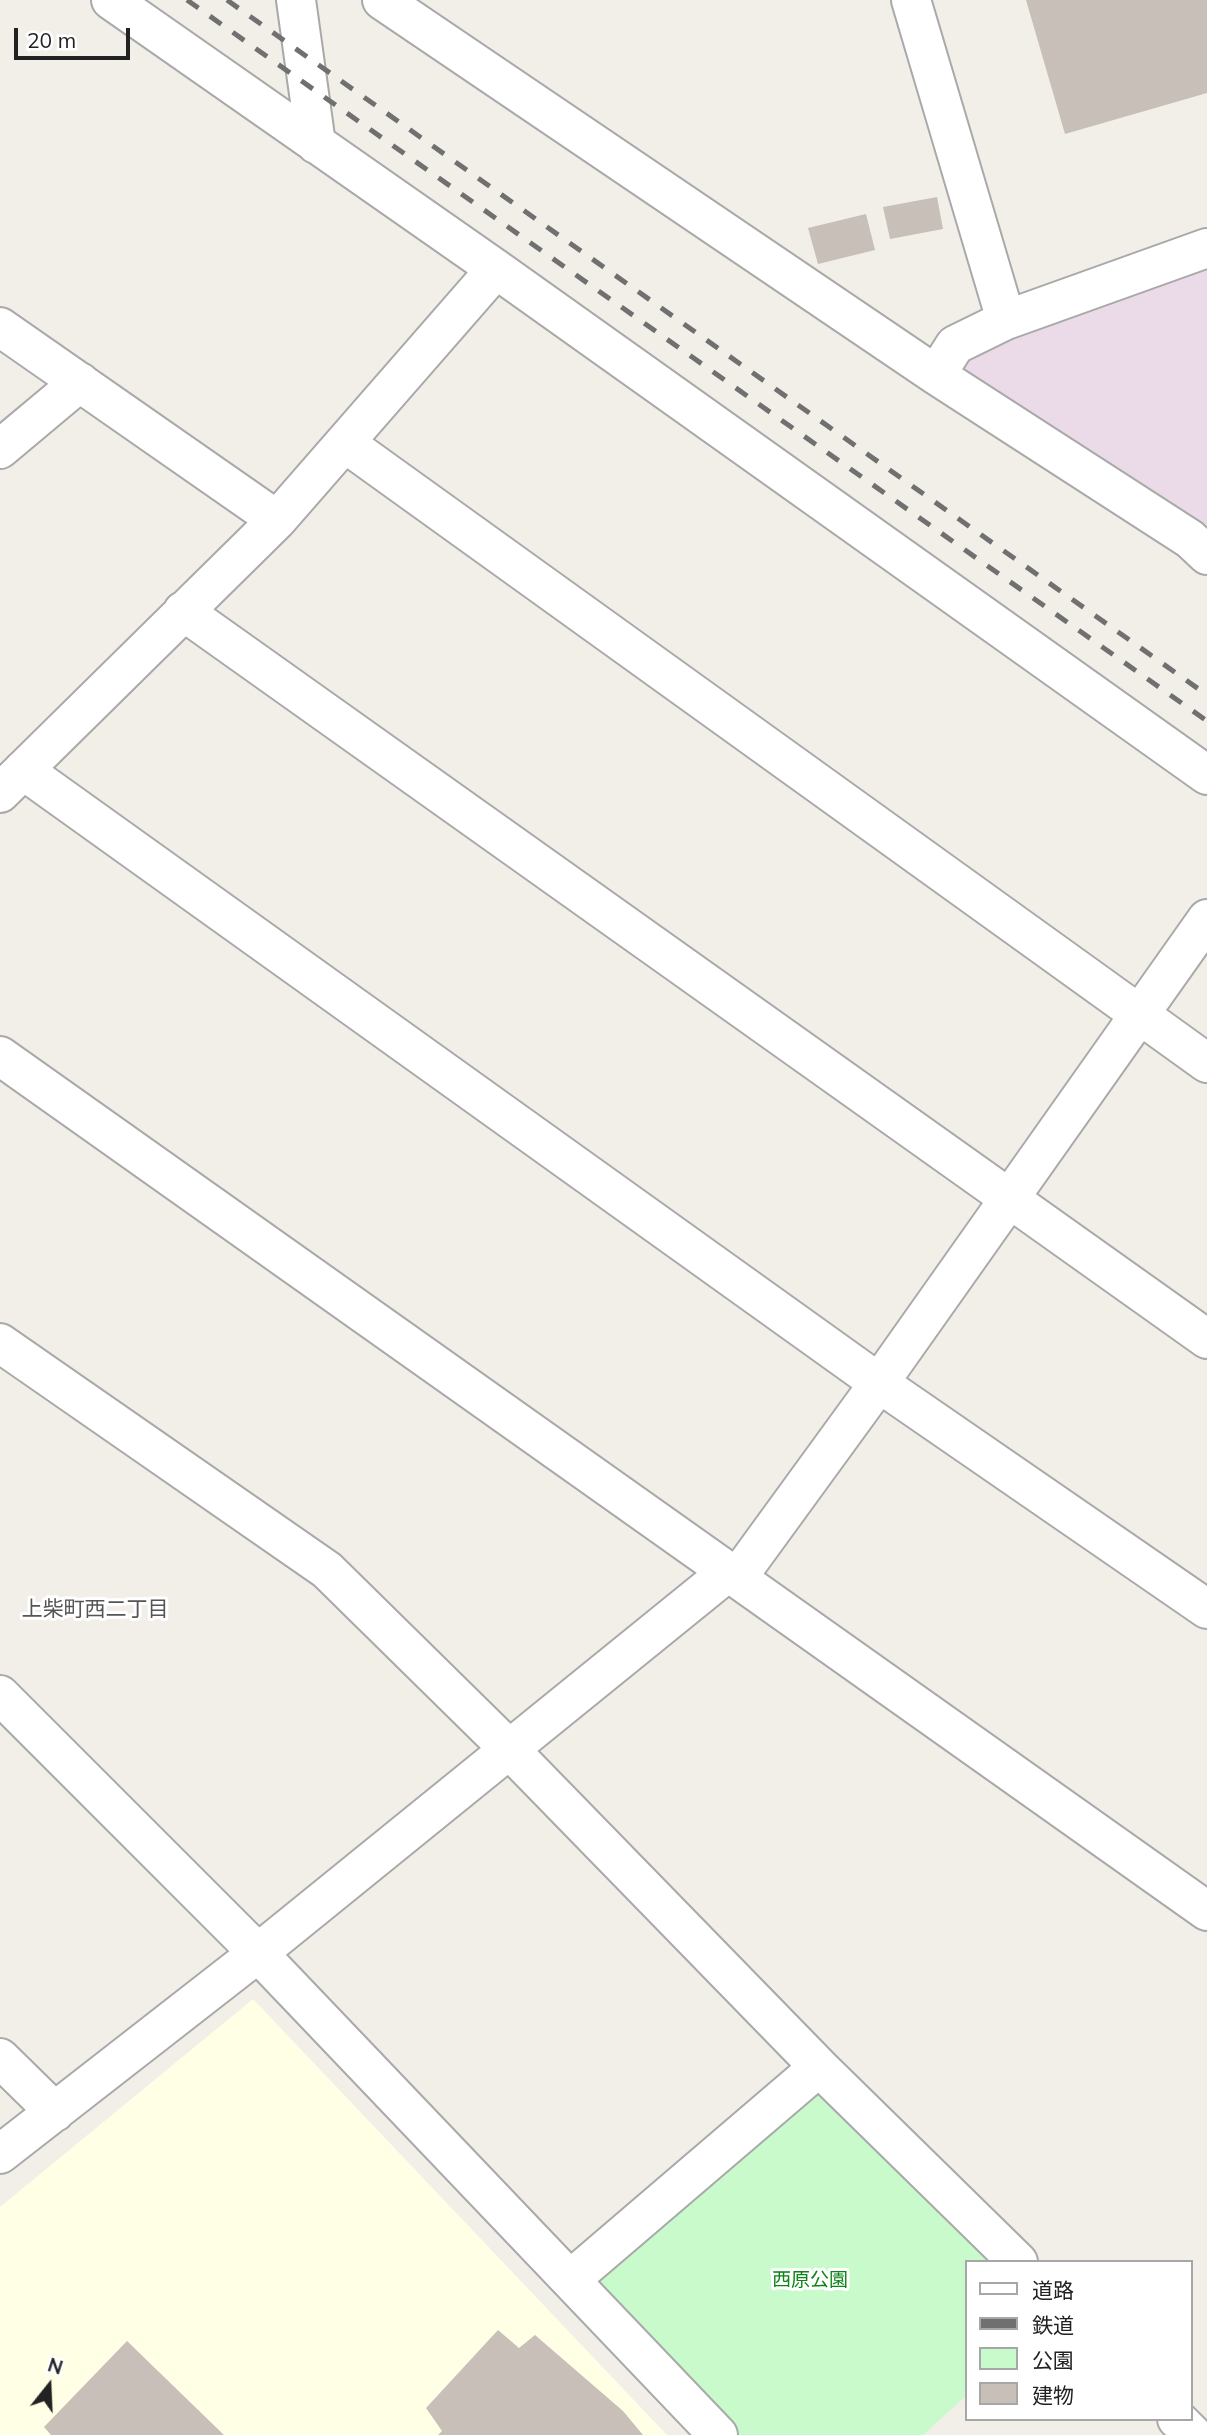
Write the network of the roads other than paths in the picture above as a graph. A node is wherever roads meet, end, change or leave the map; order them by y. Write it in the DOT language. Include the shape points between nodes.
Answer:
graph roads {
  1 [pos="111,0"];
  2 [pos="296,0"];
  3 [pos="382,0"];
  4 [pos="911,0"];
  5 [pos="316,144"];
  6 [pos="1207,248"];
  7 [pos="496,269"];
  8 [pos="1006,320"];
  9 [pos="0,327"];
  10 [pos="936,375"];
  11 [pos="80,382"];
  12 [pos="345,443"];
  13 [pos="0,449"];
  14 [pos="277,520"];
  15 [pos="1207,555"];
  16 [pos="183,611"];
  17 [pos="1207,775"];
  18 [pos="11,781"];
  19 [pos="1207,919"];
  20 [pos="1139,1015"];
  21 [pos="0,1056"];
  22 [pos="1207,1063"];
  23 [pos="1010,1199"];
  24 [pos="1207,1339"];
  25 [pos="0,1343"];
  26 [pos="879,1383"];
  27 [pos="732,1575"];
  28 [pos="1207,1609"];
  29 [pos="0,1695"];
  30 [pos="510,1750"];
  31 [pos="1207,1911"];
  32 [pos="258,1953"];
  33 [pos="0,2058"];
  34 [pos="819,2067"];
  35 [pos="55,2112"];
  36 [pos="0,2154"];
  37 [pos="1016,2260"];
  38 [pos="570,2280"];
  39 [pos="1179,2421"];
  40 [pos="718,2435"];
  41 [pos="1193,2435"];
  1 -- 5 [label="street"];
  2 -- 5 [label="street"];
  3 -- 10 [label="street"];
  4 -- 8 [label="street"];
  5 -- 7 [label="street"];
  6 -- 8 [label="street"];
  7 -- 12 [label="street"];
  7 -- 17 [label="street"];
  8 -- 10 [label="street" via="955,345"];
  9 -- 11 [label="street"];
  10 -- 15 [label="street" via="1190,539"];
  11 -- 13 [label="street"];
  11 -- 14 [label="street"];
  12 -- 14 [label="street"];
  12 -- 20 [label="street"];
  14 -- 16 [label="street"];
  16 -- 18 [label="street"];
  16 -- 23 [label="street"];
  18 -- 26 [label="street"];
  19 -- 20 [label="street"];
  20 -- 22 [label="street"];
  20 -- 23 [label="street"];
  21 -- 27 [label="street"];
  23 -- 24 [label="street"];
  23 -- 26 [label="street"];
  25 -- 30 [label="street" via="327,1570"];
  26 -- 27 [label="street"];
  26 -- 28 [label="street"];
  27 -- 30 [label="street"];
  27 -- 31 [label="street"];
  29 -- 32 [label="street"];
  30 -- 32 [label="street"];
  30 -- 34 [label="street"];
  32 -- 35 [label="street"];
  32 -- 38 [label="street"];
  33 -- 35 [label="street"];
  34 -- 37 [label="street"];
  34 -- 38 [label="street"];
  35 -- 36 [label="street"];
  38 -- 40 [label="street"];
  39 -- 41 [label="street"];
}
